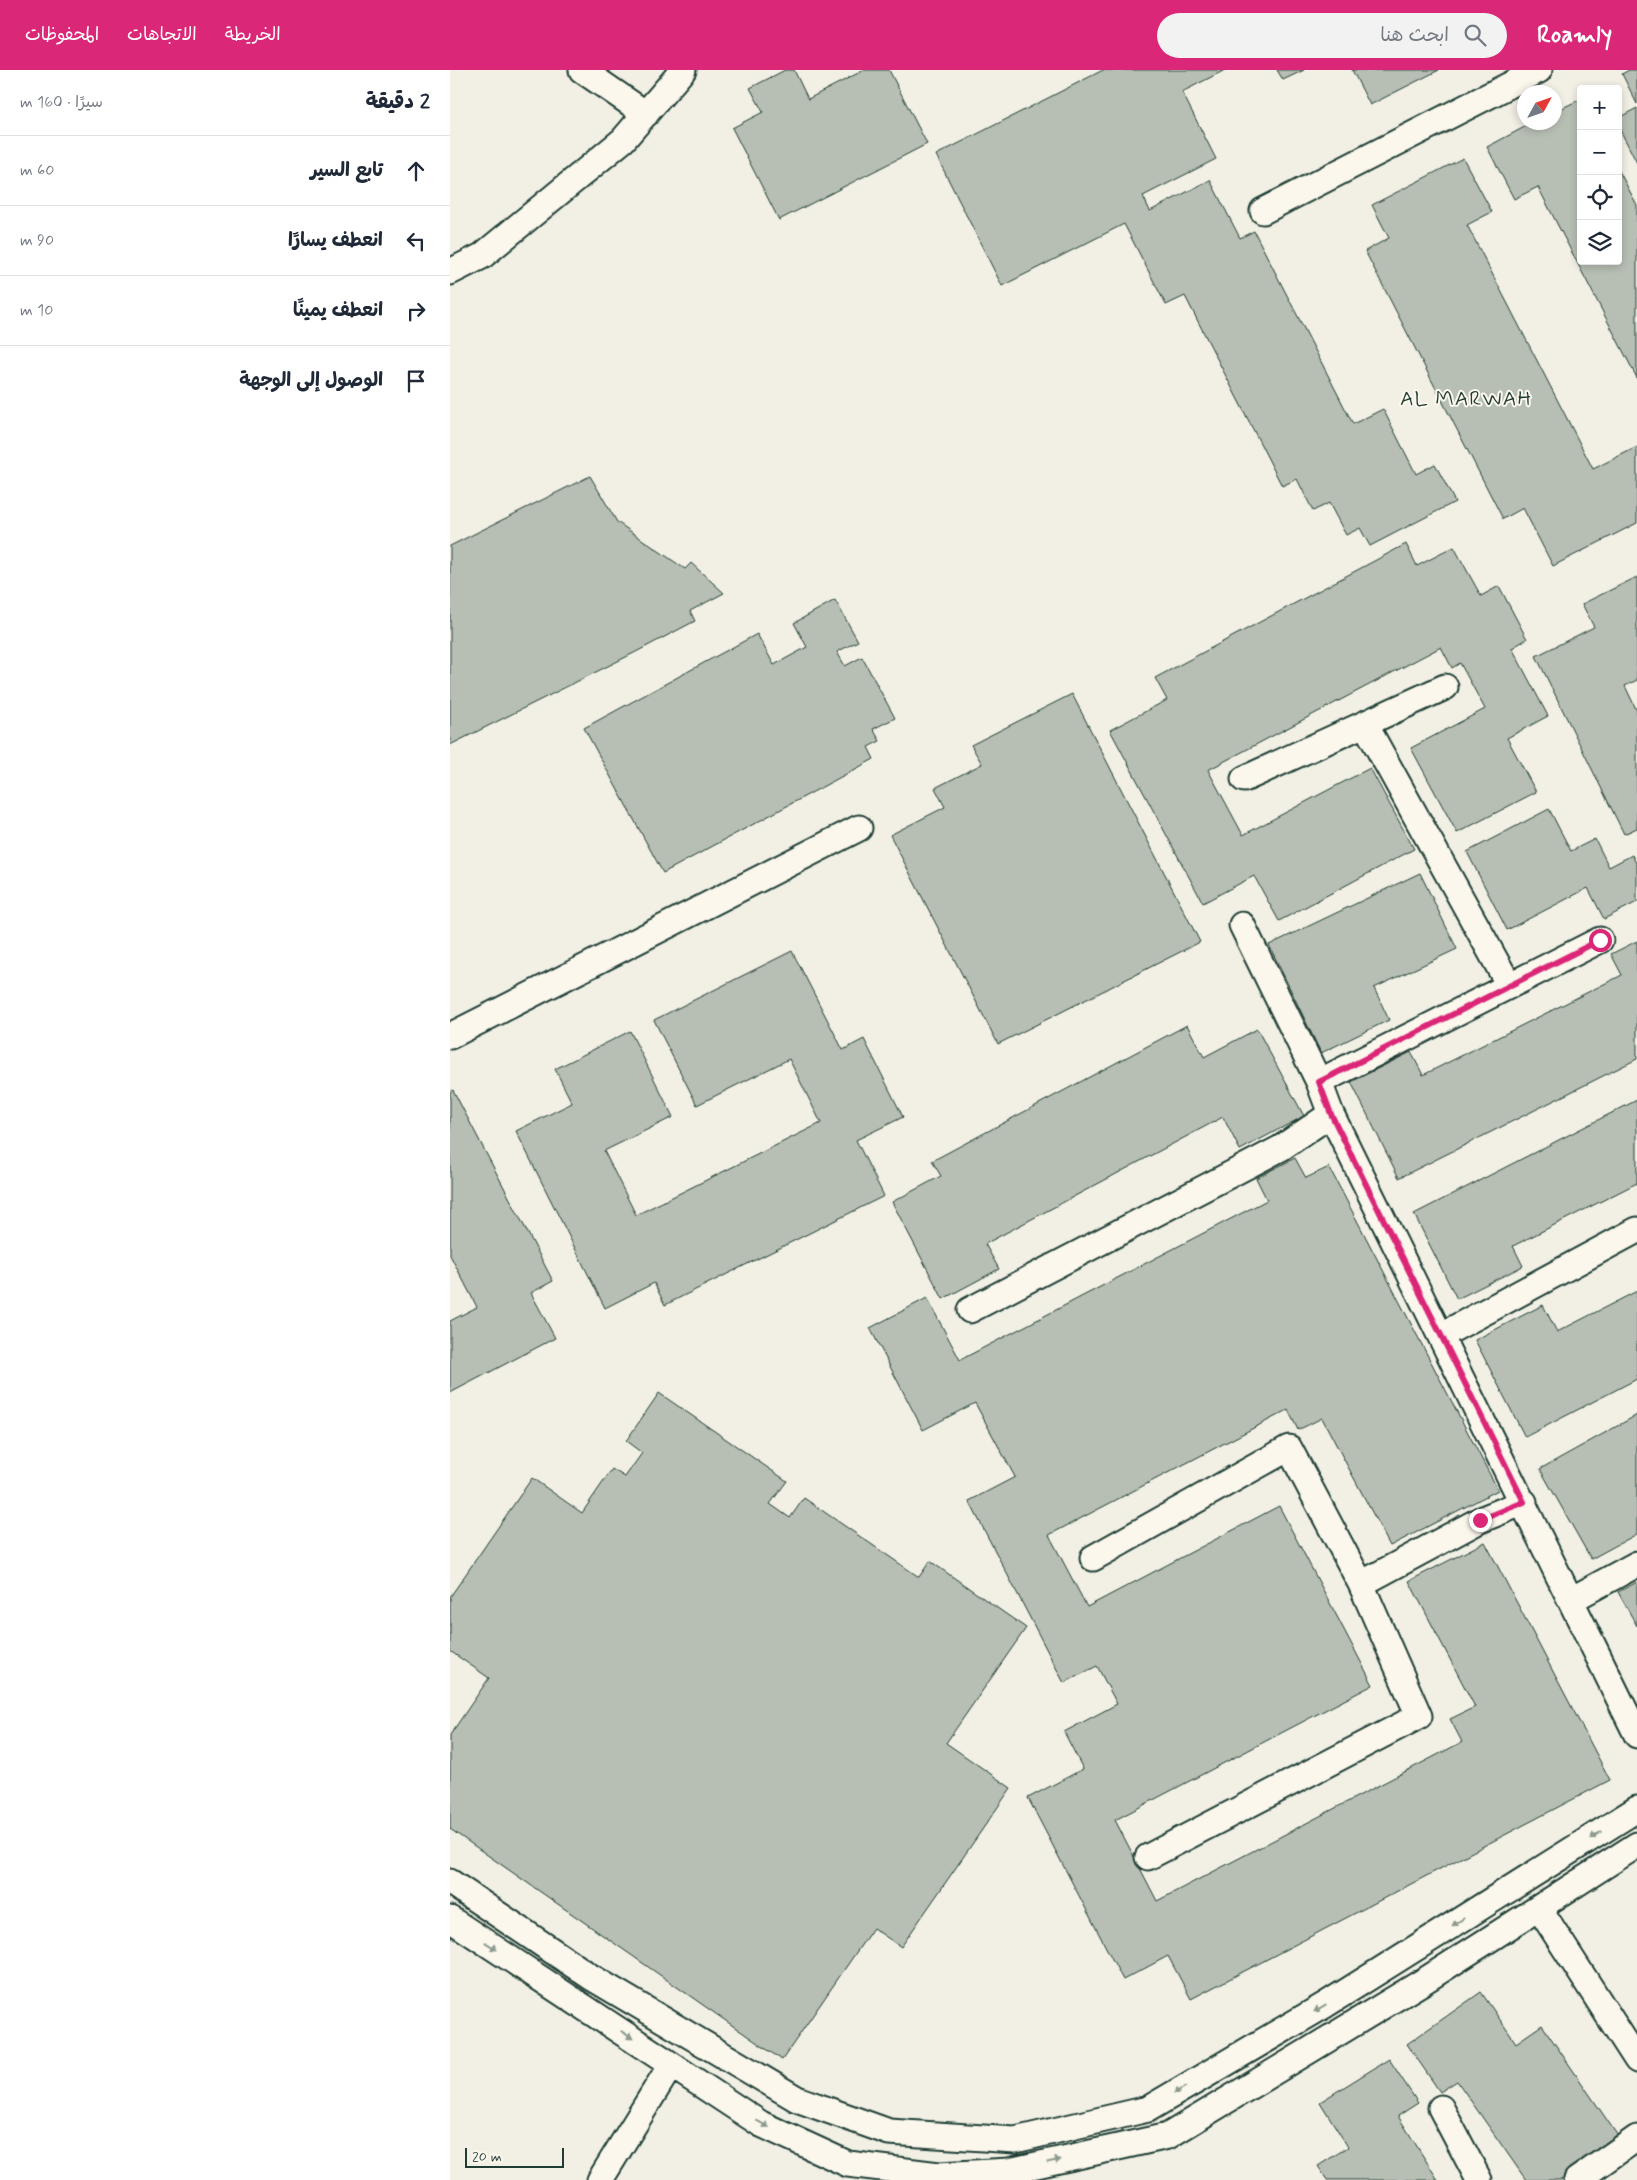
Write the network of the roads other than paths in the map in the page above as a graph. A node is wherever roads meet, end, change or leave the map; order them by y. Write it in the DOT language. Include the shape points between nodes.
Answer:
graph roads {
  1 [pos="582,70"];
  2 [pos="683,70"];
  3 [pos="1539,70"];
  4 [pos="646,114"];
  5 [pos="1263,212"];
  6 [pos="450,272"];
  7 [pos="1445,687"];
  8 [pos="1365,724"];
  9 [pos="1244,779"];
  10 [pos="858,828"];
  11 [pos="1242,925"];
  12 [pos="1600,940"];
  13 [pos="1509,986"];
  14 [pos="450,1036"];
  15 [pos="1319,1082"];
  16 [pos="1331,1114"];
  17 [pos="1637,1230"];
  18 [pos="970,1310"];
  19 [pos="1442,1335"];
  20 [pos="1524,1502"];
  21 [pos="1093,1558"];
  22 [pos="1637,1564"];
  23 [pos="1361,1584"];
  24 [pos="1572,1600"];
  25 [pos="1637,1735"];
  26 [pos="1637,1809"];
  27 [pos="1637,1845"];
  28 [pos="1148,1857"];
  29 [pos="450,1882"];
  30 [pos="1539,1908"];
  31 [pos="450,1919"];
  32 [pos="1637,2060"];
  33 [pos="671,2065"];
  34 [pos="1441,2108"];
  35 [pos="1637,2138"];
  36 [pos="600,2180"];
  37 [pos="1479,2180"];
  38 [pos="1577,2180"];
  1 -- 4 [label="street"];
  2 -- 4 [label="street"];
  3 -- 5 [label="street"];
  4 -- 6 [label="street" via="623,140 482,256"];
  7 -- 8 [label="street"];
  8 -- 9 [label="street"];
  8 -- 13 [label="street"];
  10 -- 14 [label="street"];
  11 -- 15 [label="street"];
  12 -- 13 [label="street"];
  13 -- 15 [label="street"];
  15 -- 16 [label="street"];
  16 -- 18 [label="street" via="1281,1148"];
  16 -- 19 [label="street"];
  17 -- 19 [label="street"];
  19 -- 20 [label="street"];
  20 -- 23 [label="street" via="1480,1520"];
  20 -- 24 [label="street"];
  21 -- 23 [label="street" via="1289,1448"];
  22 -- 24 [label="street"];
  23 -- 28 [label="street" via="1418,1716"];
  24 -- 25 [label="street"];
  26 -- 29 [label="street, one-way" via="1325,2005 1148,2109 1015,2140 889,2132 796,2098 592,1978"];
  27 -- 30 [label="street"];
  30 -- 32 [label="street"];
  33 -- 30 [label="street, one-way" via="762,2124 848,2164 939,2175 1010,2171 1168,2136 1424,1982"];
  31 -- 33 [label="street, one-way"];
  33 -- 36 [label="street"];
  34 -- 37 [label="street"];
  35 -- 38 [label="street"];
}
